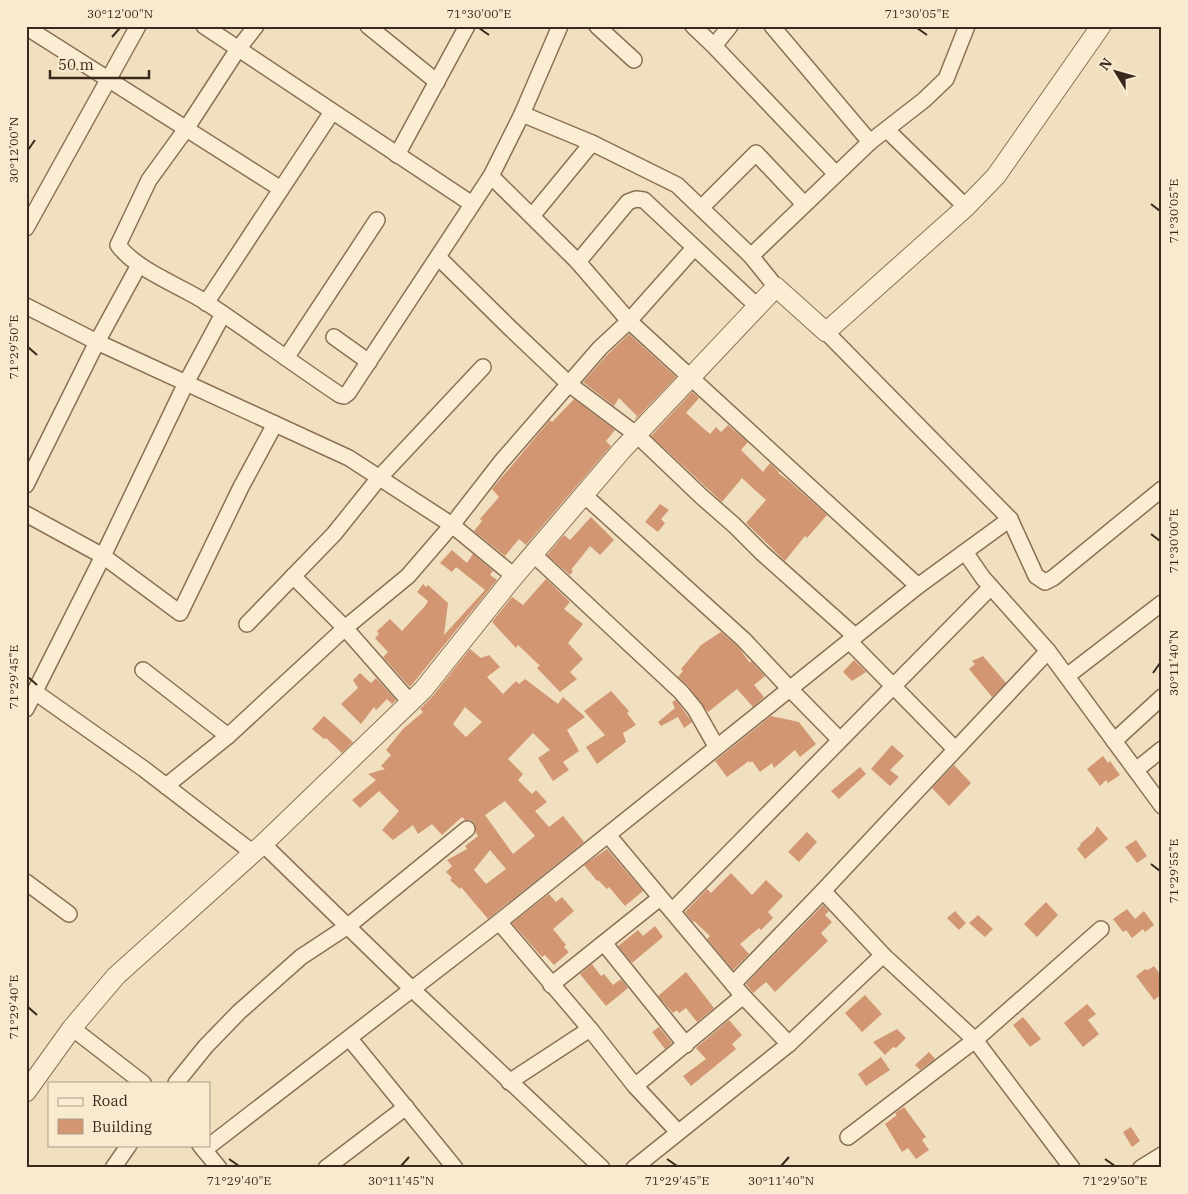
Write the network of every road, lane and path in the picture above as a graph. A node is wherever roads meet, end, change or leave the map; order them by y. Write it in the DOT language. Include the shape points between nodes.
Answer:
graph roads {
  1 [pos="138,26"];
  2 [pos="204,26"];
  3 [pos="256,26"];
  4 [pos="466,26"];
  5 [pos="560,26"];
  6 [pos="597,26"];
  7 [pos="693,26"];
  8 [pos="730,26"];
  9 [pos="772,26"];
  10 [pos="967,26"];
  11 [pos="1101,26"];
  12 [pos="27,28"];
  13 [pos="377,29"];
  14 [pos="714,46"];
  15 [pos="238,49"];
  16 [pos="634,60"];
  17 [pos="110,79"];
  18 [pos="437,82"];
  19 [pos="332,112"];
  20 [pos="522,114"];
  21 [pos="186,129"];
  22 [pos="887,130"];
  23 [pos="870,142"];
  24 [pos="592,143"];
  25 [pos="398,155"];
  26 [pos="836,174"];
  27 [pos="491,176"];
  28 [pos="282,188"];
  29 [pos="472,204"];
  30 [pos="804,204"];
  31 [pos="966,207"];
  32 [pos="701,208"];
  33 [pos="532,216"];
  34 [pos="377,220"];
  35 [pos="26,228"];
  36 [pos="694,248"];
  37 [pos="751,256"];
  38 [pos="438,257"];
  39 [pos="578,262"];
  40 [pos="139,264"];
  41 [pos="776,287"];
  42 [pos="206,303"];
  43 [pos="758,307"];
  44 [pos="28,310"];
  45 [pos="222,314"];
  46 [pos="629,321"];
  47 [pos="826,332"];
  48 [pos="334,337"];
  49 [pos="97,342"];
  50 [pos="286,358"];
  51 [pos="369,362"];
  52 [pos="483,366"];
  53 [pos="691,378"];
  54 [pos="186,383"];
  55 [pos="570,384"];
  56 [pos="275,424"];
  57 [pos="637,435"];
  58 [pos="379,478"];
  59 [pos="26,485"];
  60 [pos="1162,489"];
  61 [pos="584,495"];
  62 [pos="26,514"];
  63 [pos="1010,519"];
  64 [pos="452,525"];
  65 [pos="965,552"];
  66 [pos="533,554"];
  67 [pos="103,556"];
  68 [pos="293,576"];
  69 [pos="514,576"];
  70 [pos="918,586"];
  71 [pos="991,587"];
  72 [pos="1162,603"];
  73 [pos="246,624"];
  74 [pos="345,628"];
  75 [pos="852,638"];
  76 [pos="1048,651"];
  77 [pos="143,670"];
  78 [pos="1067,676"];
  79 [pos="893,685"];
  80 [pos="789,688"];
  81 [pos="35,692"];
  82 [pos="1162,697"];
  83 [pos="410,702"];
  84 [pos="27,708"];
  85 [pos="228,736"];
  86 [pos="840,740"];
  87 [pos="1114,740"];
  88 [pos="716,746"];
  89 [pos="955,748"];
  90 [pos="1162,749"];
  91 [pos="1136,770"];
  92 [pos="166,786"];
  93 [pos="1162,806"];
  94 [pos="467,829"];
  95 [pos="608,835"];
  96 [pos="258,848"];
  97 [pos="26,882"];
  98 [pos="823,892"];
  99 [pos="660,898"];
  100 [pos="672,912"];
  101 [pos="69,914"];
  102 [pos="499,922"];
  103 [pos="348,926"];
  104 [pos="1101,929"];
  105 [pos="604,943"];
  106 [pos="883,955"];
  107 [pos="734,984"];
  108 [pos="551,985"];
  109 [pos="413,990"];
  110 [pos="743,996"];
  111 [pos="72,1028"];
  112 [pos="590,1029"];
  113 [pos="350,1039"];
  114 [pos="975,1040"];
  115 [pos="789,1044"];
  116 [pos="686,1045"];
  117 [pos="29,1082"];
  118 [pos="142,1082"];
  119 [pos="177,1082"];
  120 [pos="510,1082"];
  121 [pos="635,1086"];
  122 [pos="406,1107"];
  123 [pos="678,1132"];
  124 [pos="848,1137"];
  125 [pos="210,1142"];
  126 [pos="128,1146"];
  127 [pos="202,1148"];
  128 [pos="1162,1155"];
  129 [pos="346,1162"];
  130 [pos="114,1168"];
  131 [pos="218,1168"];
  132 [pos="326,1168"];
  133 [pos="455,1168"];
  134 [pos="602,1168"];
  135 [pos="634,1168"];
  136 [pos="1072,1168"];
  137 [pos="1142,1168"];
  1 -- 17 [label="street"];
  2 -- 15 [label="street"];
  3 -- 15 [label="street"];
  4 -- 18 [label="street"];
  5 -- 20 [label="street"];
  6 -- 16 [label="street"];
  7 -- 14 [label="street"];
  8 -- 14 [label="street"];
  9 -- 23 [label="street"];
  10 -- 22 [label="street" via="946,79"];
  11 -- 31 [label="street" via="996,176"];
  12 -- 17 [label="street"];
  13 -- 18 [label="street"];
  14 -- 26 [label="street"];
  15 -- 19 [label="street"];
  15 -- 21 [label="street"];
  17 -- 21 [label="street"];
  17 -- 35 [label="street"];
  18 -- 25 [label="street"];
  19 -- 25 [label="street"];
  19 -- 28 [label="street"];
  20 -- 24 [label="street"];
  20 -- 27 [label="street"];
  21 -- 28 [label="street"];
  21 -- 40 [label="street" via="149,180 118,245"];
  22 -- 23 [label="street"];
  22 -- 31 [label="street"];
  23 -- 26 [label="street"];
  24 -- 32 [label="street" via="677,185"];
  24 -- 33 [label="street"];
  25 -- 29 [label="street"];
  26 -- 30 [label="street"];
  27 -- 29 [label="street"];
  27 -- 33 [label="street"];
  28 -- 42 [label="street"];
  29 -- 38 [label="street"];
  30 -- 32 [label="street" via="756,152"];
  30 -- 37 [label="street"];
  31 -- 47 [label="street"];
  32 -- 37 [label="street"];
  33 -- 39 [label="street"];
  34 -- 50 [label="street"];
  36 -- 39 [label="street" via="644,200 636,198 628,202"];
  36 -- 43 [label="street"];
  36 -- 46 [label="street"];
  37 -- 41 [label="street"];
  38 -- 51 [label="street"];
  38 -- 55 [label="street"];
  39 -- 46 [label="street"];
  40 -- 42 [label="street"];
  40 -- 49 [label="street"];
  41 -- 43 [label="street"];
  41 -- 47 [label="street"];
  42 -- 45 [label="street"];
  43 -- 53 [label="street"];
  44 -- 49 [label="street"];
  45 -- 50 [label="street"];
  45 -- 54 [label="street"];
  46 -- 53 [label="street"];
  46 -- 55 [label="street" via="600,348"];
  47 -- 63 [label="street"];
  48 -- 51 [label="street"];
  49 -- 54 [label="street"];
  49 -- 59 [label="street"];
  50 -- 51 [label="street" via="344,396"];
  52 -- 58 [label="street"];
  53 -- 57 [label="street"];
  53 -- 70 [label="street"];
  54 -- 56 [label="street"];
  54 -- 67 [label="street"];
  55 -- 57 [label="street"];
  55 -- 64 [label="street" via="501,462"];
  56 -- 58 [label="street" via="348,458"];
  56 -- 67 [label="street" via="180,613"];
  57 -- 61 [label="street"];
  57 -- 75 [label="street"];
  58 -- 64 [label="street"];
  58 -- 68 [label="street" via="334,534"];
  60 -- 63 [label="street" via="1045,582 1036,576"];
  61 -- 66 [label="street"];
  61 -- 80 [label="street" via="744,640"];
  62 -- 67 [label="street"];
  63 -- 65 [label="street"];
  64 -- 69 [label="street"];
  64 -- 74 [label="street" via="408,576"];
  65 -- 70 [label="street"];
  65 -- 71 [label="street"];
  66 -- 69 [label="street"];
  66 -- 88 [label="street" via="680,692 695,709"];
  67 -- 81 [label="street"];
  68 -- 73 [label="street"];
  68 -- 74 [label="street"];
  69 -- 83 [label="street"];
  70 -- 75 [label="street"];
  71 -- 76 [label="street"];
  71 -- 79 [label="street"];
  72 -- 78 [label="street"];
  74 -- 83 [label="street"];
  74 -- 85 [label="street"];
  75 -- 79 [label="street"];
  75 -- 80 [label="street"];
  76 -- 78 [label="street"];
  76 -- 89 [label="street"];
  77 -- 85 [label="street"];
  78 -- 87 [label="street"];
  79 -- 86 [label="street"];
  79 -- 89 [label="street"];
  80 -- 86 [label="street"];
  80 -- 88 [label="street"];
  81 -- 84 [label="street"];
  81 -- 92 [label="street"];
  82 -- 87 [label="street"];
  83 -- 96 [label="street"];
  85 -- 92 [label="street"];
  86 -- 100 [label="street"];
  87 -- 91 [label="street"];
  88 -- 95 [label="street"];
  89 -- 98 [label="street"];
  90 -- 91 [label="street"];
  91 -- 93 [label="street"];
  92 -- 96 [label="street"];
  94 -- 103 [label="street"];
  95 -- 99 [label="street"];
  95 -- 102 [label="street"];
  96 -- 103 [label="street"];
  96 -- 111 [label="street" via="116,976"];
  97 -- 101 [label="street"];
  98 -- 106 [label="street"];
  98 -- 107 [label="street"];
  99 -- 100 [label="street"];
  99 -- 105 [label="street"];
  100 -- 107 [label="street"];
  102 -- 108 [label="street"];
  102 -- 109 [label="street"];
  103 -- 109 [label="street"];
  103 -- 119 [label="street" via="301,957 239,1012"];
  104 -- 114 [label="street"];
  105 -- 108 [label="street"];
  105 -- 116 [label="street"];
  106 -- 114 [label="street"];
  106 -- 115 [label="street"];
  107 -- 110 [label="street"];
  108 -- 112 [label="street"];
  109 -- 113 [label="street"];
  109 -- 120 [label="street"];
  110 -- 115 [label="street"];
  110 -- 116 [label="street"];
  111 -- 117 [label="street"];
  111 -- 118 [label="street"];
  112 -- 120 [label="street"];
  112 -- 121 [label="street"];
  113 -- 122 [label="street"];
  113 -- 125 [label="street"];
  114 -- 124 [label="street"];
  114 -- 136 [label="street"];
  115 -- 123 [label="street"];
  116 -- 121 [label="street"];
  120 -- 134 [label="street"];
  121 -- 123 [label="street"];
  122 -- 129 [label="street"];
  122 -- 133 [label="street"];
  123 -- 135 [label="street"];
  126 -- 130 [label="street"];
  127 -- 131 [label="street"];
  128 -- 137 [label="street"];
  129 -- 132 [label="street"];
}
